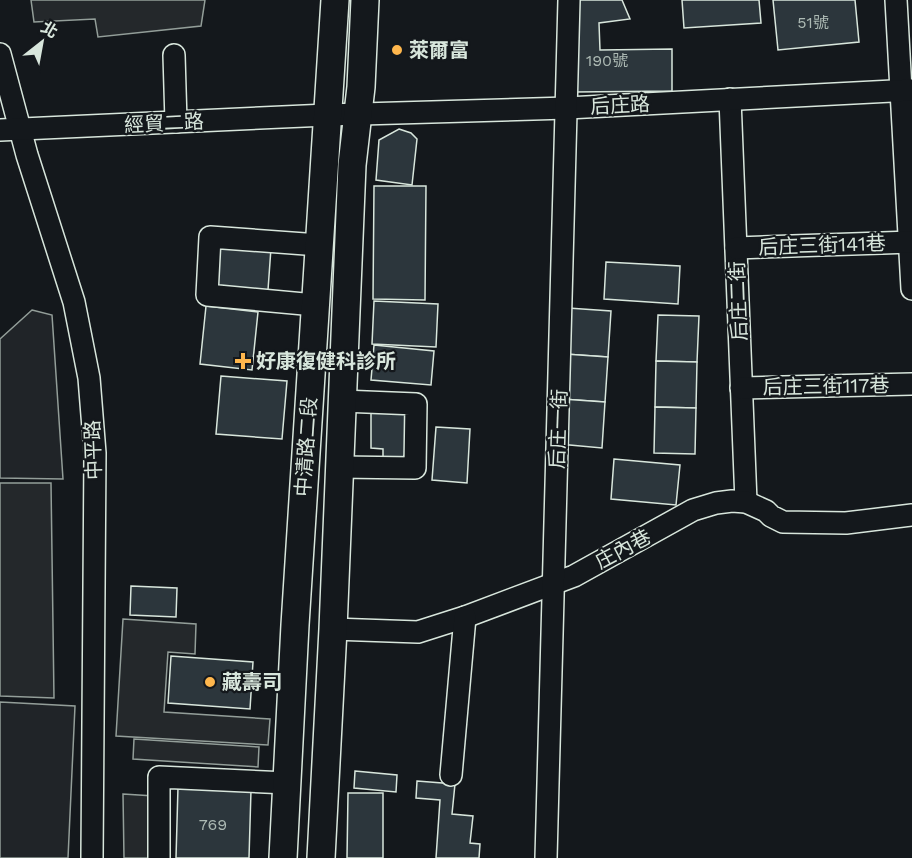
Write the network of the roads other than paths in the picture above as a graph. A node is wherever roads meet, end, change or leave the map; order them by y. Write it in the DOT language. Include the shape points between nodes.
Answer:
graph roads {
  1 [pos="334,0"];
  2 [pos="365,0"];
  3 [pos="569,0"];
  4 [pos="896,0"];
  5 [pos="0,54"];
  6 [pos="174,55"];
  7 [pos="906,91"];
  8 [pos="730,99"];
  9 [pos="567,108"];
  10 [pos="327,115"];
  11 [pos="358,115"];
  12 [pos="176,122"];
  13 [pos="10,130"];
  14 [pos="910,242"];
  15 [pos="319,245"];
  16 [pos="736,249"];
  17 [pos="912,289"];
  18 [pos="315,305"];
  19 [pos="912,384"];
  20 [pos="741,388"];
  21 [pos="342,401"];
  22 [pos="340,466"];
  23 [pos="746,502"];
  24 [pos="912,515"];
  25 [pos="554,584"];
  26 [pos="465,617"];
  27 [pos="333,629"];
  28 [pos="451,775"];
  29 [pos="287,783"];
  30 [pos="92,858"];
  31 [pos="159,858"];
  32 [pos="283,858"];
  33 [pos="321,858"];
  34 [pos="546,858"];
  1 -- 10 [label="main road, 中清路二段"];
  2 -- 11 [label="main road, 中清路二段"];
  3 -- 9 [label="street, 后庄一街"];
  4 -- 7 [label="street"];
  5 -- 13 [label="street, 中平路"];
  6 -- 12 [label="street"];
  7 -- 8 [label="street, 后庄路"];
  7 -- 14 [label="street"];
  8 -- 9 [label="street, 后庄路"];
  8 -- 16 [label="street, 后庄二街"];
  9 -- 11 [label="street, 后庄路"];
  9 -- 25 [label="street, 后庄一街"];
  10 -- 11 [label="street, 后庄路"];
  10 -- 12 [label="street, 經貿二路"];
  10 -- 15 [label="main road, 中清路二段"];
  11 -- 21 [label="main road, 中清路二段" via="352,165"];
  12 -- 13 [label="street, 經貿二路"];
  13 -- 30 [label="street, 中平路" via="74,302 89,378 94,453"];
  14 -- 16 [label="street, 后庄三街141巷"];
  14 -- 17 [label="street"];
  15 -- 18 [label="main road, 中清路二段"];
  15 -- 18 [label="street" via="210,237 207,295"];
  16 -- 20 [label="street, 后庄二街"];
  18 -- 29 [label="main road, 中清路二段"];
  19 -- 20 [label="street, 后庄三街117巷"];
  20 -- 23 [label="street, 后庄二街"];
  21 -- 22 [label="main road, 中清路二段"];
  21 -- 22 [label="street" via="416,404 416,468"];
  22 -- 27 [label="main road, 中清路二段"];
  23 -- 24 [label="street" via="783,522 846,523"];
  23 -- 25 [label="street, 庄內巷" via="732,501 693,510"];
  25 -- 26 [label="street, 庄內巷"];
  25 -- 34 [label="street, 后庄一街"];
  26 -- 27 [label="street, 庄內巷" via="418,632"];
  26 -- 28 [label="street"];
  27 -- 33 [label="main road, 中清路二段"];
  29 -- 31 [label="street" via="159,777"];
  29 -- 32 [label="main road, 中清路二段"];
}
